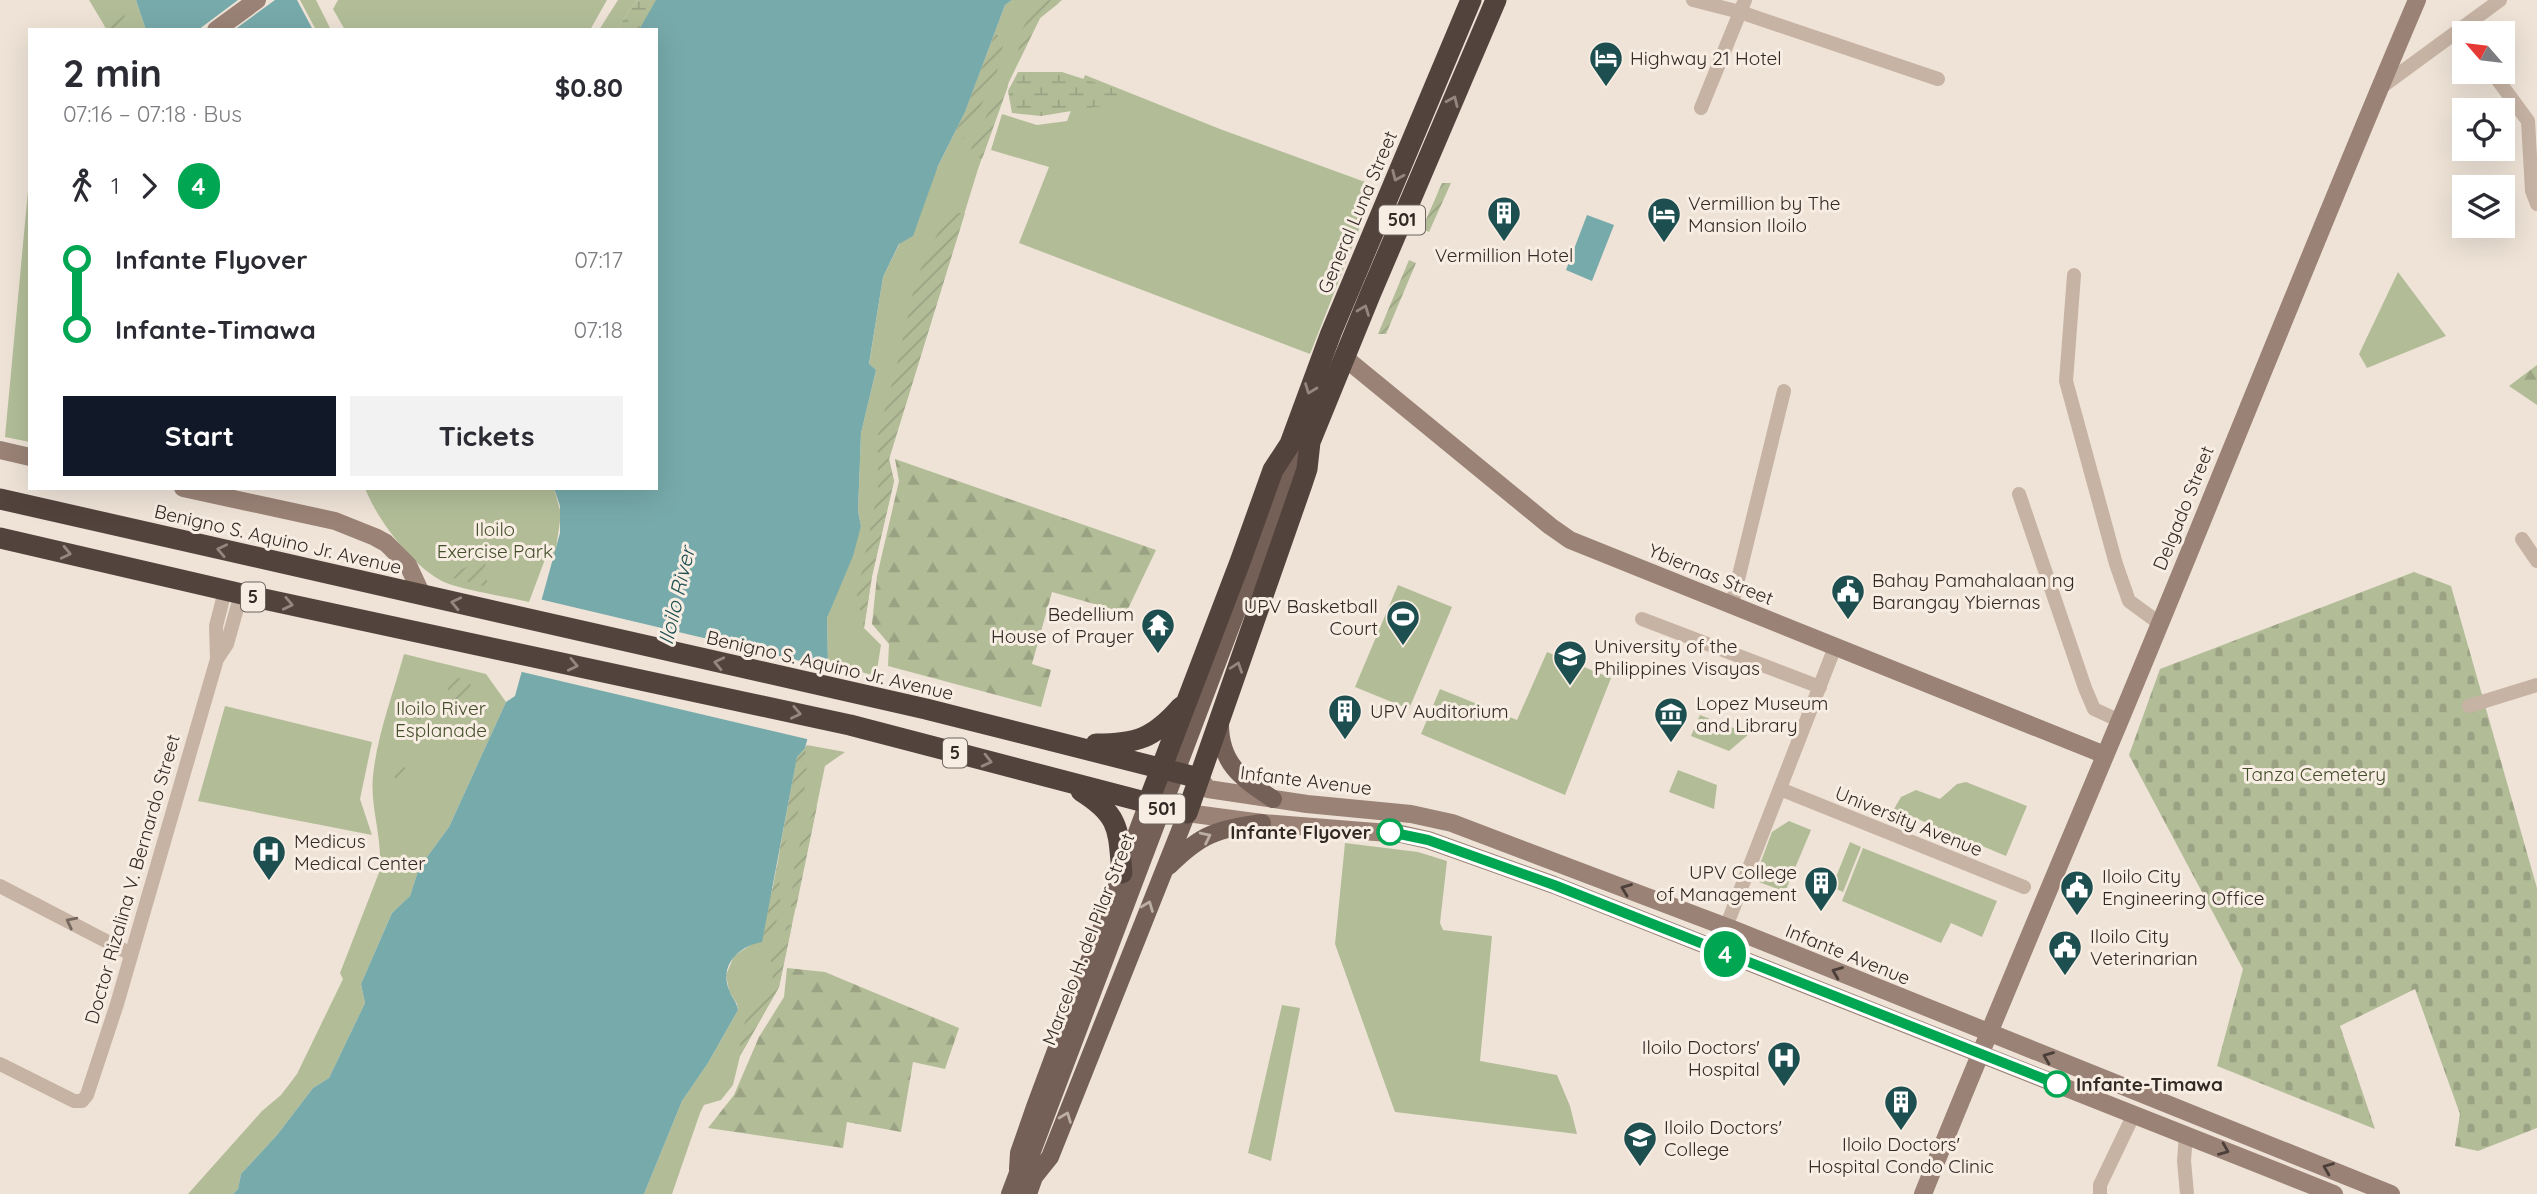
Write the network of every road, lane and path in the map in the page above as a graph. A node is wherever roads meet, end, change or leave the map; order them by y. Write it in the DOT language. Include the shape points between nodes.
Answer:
graph roads {
  1 [pos="257,0"];
  2 [pos="1471,0"];
  3 [pos="1496,0"];
  4 [pos="1693,0"];
  5 [pos="2417,0"];
  6 [pos="2500,0"];
  7 [pos="1742,6"];
  8 [pos="2475,21"];
  9 [pos="219,28"];
  10 [pos="2452,39"];
  11 [pos="1938,79"];
  12 [pos="2500,84"];
  13 [pos="2380,88"];
  14 [pos="1701,108"];
  15 [pos="2537,204"];
  16 [pos="2074,275"];
  17 [pos="1345,358"];
  18 [pos="1784,391"];
  19 [pos="0,450"];
  20 [pos="1297,450"];
  21 [pos="28,457"];
  22 [pos="192,490"];
  23 [pos="2019,494"];
  24 [pos="0,499"];
  25 [pos="0,538"];
  26 [pos="2522,539"];
  27 [pos="2537,561"];
  28 [pos="233,593"];
  29 [pos="422,595"];
  30 [pos="1732,604"];
  31 [pos="1642,619"];
  32 [pos="2159,623"];
  33 [pos="1835,647"];
  34 [pos="2537,685"];
  35 [pos="1820,687"];
  36 [pos="1188,701"];
  37 [pos="901,704"];
  38 [pos="2469,706"];
  39 [pos="1220,713"];
  40 [pos="2120,721"];
  41 [pos="892,737"];
  42 [pos="1070,744"];
  43 [pos="2105,755"];
  44 [pos="1161,767"];
  45 [pos="1199,778"];
  46 [pos="1061,780"];
  47 [pos="1780,789"];
  48 [pos="1273,799"];
  49 [pos="1148,803"];
  50 [pos="1186,813"];
  51 [pos="1262,823"];
  52 [pos="1122,873"];
  53 [pos="1161,873"];
  54 [pos="0,886"];
  55 [pos="2024,887"];
  56 [pos="1726,927"];
  57 [pos="131,954"];
  58 [pos="1905,1000"];
  59 [pos="1896,1021"];
  60 [pos="1988,1033"];
  61 [pos="1980,1053"];
  62 [pos="0,1064"];
  63 [pos="2134,1114"];
  64 [pos="2186,1135"];
  65 [pos="1027,1181"];
  66 [pos="1010,1194"];
  67 [pos="1923,1194"];
  68 [pos="2100,1194"];
  69 [pos="2187,1194"];
  70 [pos="2334,1194"];
  71 [pos="2391,1194"];
  1 -- 9 [label="main road"];
  2 -- 20 [label="highway, General Luna Street / 501, one-way" via="1336,322"];
  17 -- 3 [label="highway, General Luna Street / 501, one-way"];
  4 -- 7 [label="street"];
  5 -- 13 [label="main road, Delgado Street"];
  6 -- 8 [label="street"];
  7 -- 11 [label="street"];
  7 -- 14 [label="street"];
  10 -- 13 [label="street"];
  12 -- 15 [label="street" via="2528,121 2532,191"];
  13 -- 32 [label="main road, Delgado Street"];
  16 -- 32 [label="street" via="2066,381 2129,601"];
  17 -- 20 [label="highway, General Luna Street / 501"];
  17 -- 30 [label="main road, Ybiernas Street" via="1570,540"];
  18 -- 30 [label="street"];
  19 -- 21 [label="main road"];
  20 -- 36 [label="highway, General Luna Street" via="1273,470"];
  39 -- 20 [label="highway, General Luna Street, one-way" via="1304,476"];
  20 -- 65 [label="main road, Marcelo H. del Pilar Street / 501" via="1031,1154"];
  22 -- 29 [label="main road" via="335,521 375,537 408,565"];
  23 -- 40 [label="street" via="2094,709"];
  29 -- 24 [label="highway, Benigno S. Aquino Jr. Avenue / 5, one-way"];
  25 -- 28 [label="highway, 5, one-way"];
  26 -- 27 [label="street"];
  28 -- 41 [label="highway, 5, one-way"];
  28 -- 57 [label="street, Doctor Rizalina V. Bernardo Street" via="216,625 217,659"];
  37 -- 29 [label="highway, Benigno S. Aquino Jr. Avenue / 5, one-way"];
  30 -- 33 [label="main road, Ybiernas Street"];
  31 -- 35 [label="street"];
  32 -- 40 [label="main road, Delgado Street"];
  33 -- 35 [label="street"];
  33 -- 43 [label="main road, Ybiernas Street"];
  34 -- 38 [label="street"];
  35 -- 47 [label="street"];
  36 -- 42 [label="highway" via="1166,725 1142,739"];
  36 -- 44 [label="highway, General Luna Street"];
  37 -- 41 [label="highway"];
  37 -- 42 [label="highway, Benigno S. Aquino Jr. Avenue / 5"];
  39 -- 45 [label="highway, General Luna Street"];
  39 -- 48 [label="main road" via="1221,742 1231,767"];
  40 -- 43 [label="main road, Delgado Street"];
  41 -- 46 [label="highway, 5, one-way"];
  42 -- 44 [label="highway, Benigno S. Aquino Jr. Avenue / 5"];
  43 -- 60 [label="main road, Delgado Street"];
  44 -- 45 [label="highway, Benigno S. Aquino Jr. Avenue / 5"];
  44 -- 49 [label="highway, Marcelo H. del Pilar Street"];
  45 -- 48 [label="main road, Infante Avenue" via="1208,789"];
  45 -- 50 [label="highway, Marcelo H. del Pilar Street"];
  46 -- 49 [label="highway, 5"];
  46 -- 52 [label="highway" via="1110,813 1119,838"];
  47 -- 55 [label="street, University Avenue"];
  47 -- 56 [label="street"];
  56 -- 48 [label="main road, Infante Avenue, one-way" via="1452,823"];
  49 -- 50 [label="highway, 5"];
  49 -- 52 [label="main road, Marcelo H. del Pilar Street"];
  50 -- 51 [label="main road"];
  50 -- 53 [label="main road, Marcelo H. del Pilar Street"];
  53 -- 51 [label="main road, one-way" via="1204,836"];
  51 -- 59 [label="main road" via="1369,830 1428,840"];
  52 -- 65 [label="main road, Marcelo H. del Pilar Street" via="1019,1153"];
  65 -- 53 [label="main road, Marcelo H. del Pilar Street, one-way" via="1050,1157"];
  57 -- 54 [label="street, one-way"];
  58 -- 56 [label="main road, Infante Avenue, one-way"];
  57 -- 62 [label="street, Doctor Rizalina V. Bernardo Street" via="82,1101"];
  58 -- 59 [label="main road"];
  58 -- 60 [label="main road, Infante Avenue"];
  59 -- 61 [label="main road"];
  60 -- 61 [label="main road, Delgado Street"];
  71 -- 60 [label="main road, Infante Avenue, one-way"];
  61 -- 63 [label="main road"];
  61 -- 67 [label="main road, Delgado Street"];
  63 -- 64 [label="main road"];
  63 -- 68 [label="street" via="2100,1185"];
  64 -- 69 [label="street"];
  64 -- 70 [label="main road, one-way"];
  65 -- 66 [label="main road, Marcelo H. del Pilar Street / 501"];
}
